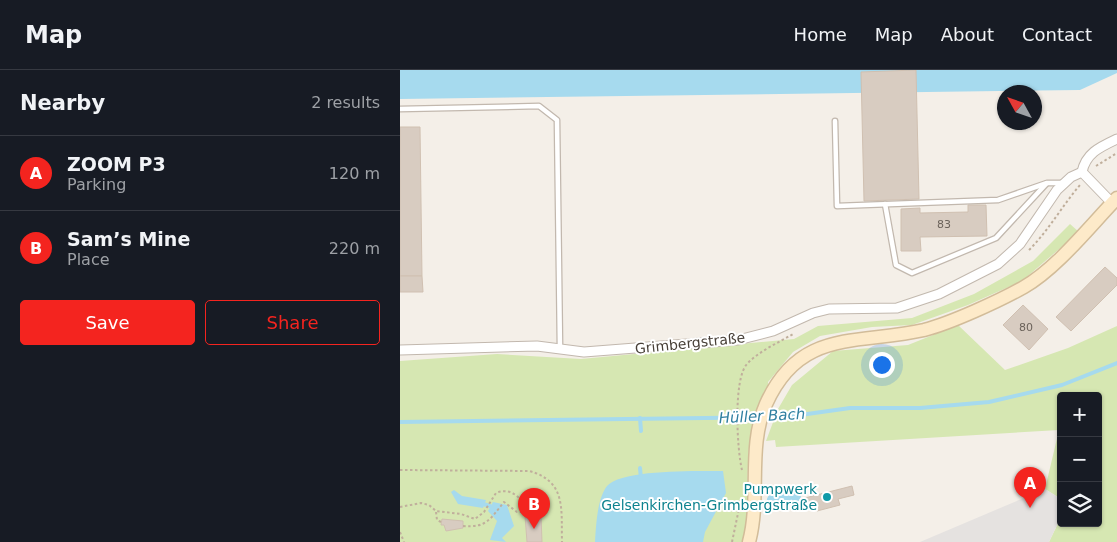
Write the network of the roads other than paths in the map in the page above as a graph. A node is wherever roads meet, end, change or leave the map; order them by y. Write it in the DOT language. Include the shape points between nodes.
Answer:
graph roads {
  1 [pos="400,109"];
  2 [pos="836,121"];
  3 [pos="1117,139"];
  4 [pos="1082,172"];
  5 [pos="1047,183"];
  6 [pos="1064,183"];
  7 [pos="1115,201"];
  8 [pos="885,204"];
  9 [pos="560,349"];
  10 [pos="400,350"];
  11 [pos="749,542"];
  1 -- 9 [label="lane" via="540,106 557,120"];
  2 -- 8 [label="lane" via="836,206"];
  3 -- 4 [label="street, Grimbergstraße" via="1096,148"];
  4 -- 6 [label="street, Grimbergstraße"];
  4 -- 7 [label="street"];
  5 -- 6 [label="lane"];
  5 -- 8 [label="lane" via="998,200"];
  5 -- 8 [label="lane" via="996,238 912,273 896,265"];
  6 -- 9 [label="street, Grimbergstraße" via="1020,244 998,264 939,294 897,308 828,309 772,331 738,340 584,352"];
  7 -- 11 [label="street" via="1046,271 1023,287 932,327 826,345 794,364 763,411 756,441 755,500"];
  9 -- 10 [label="street, Grimbergstraße" via="536,346"];
}
